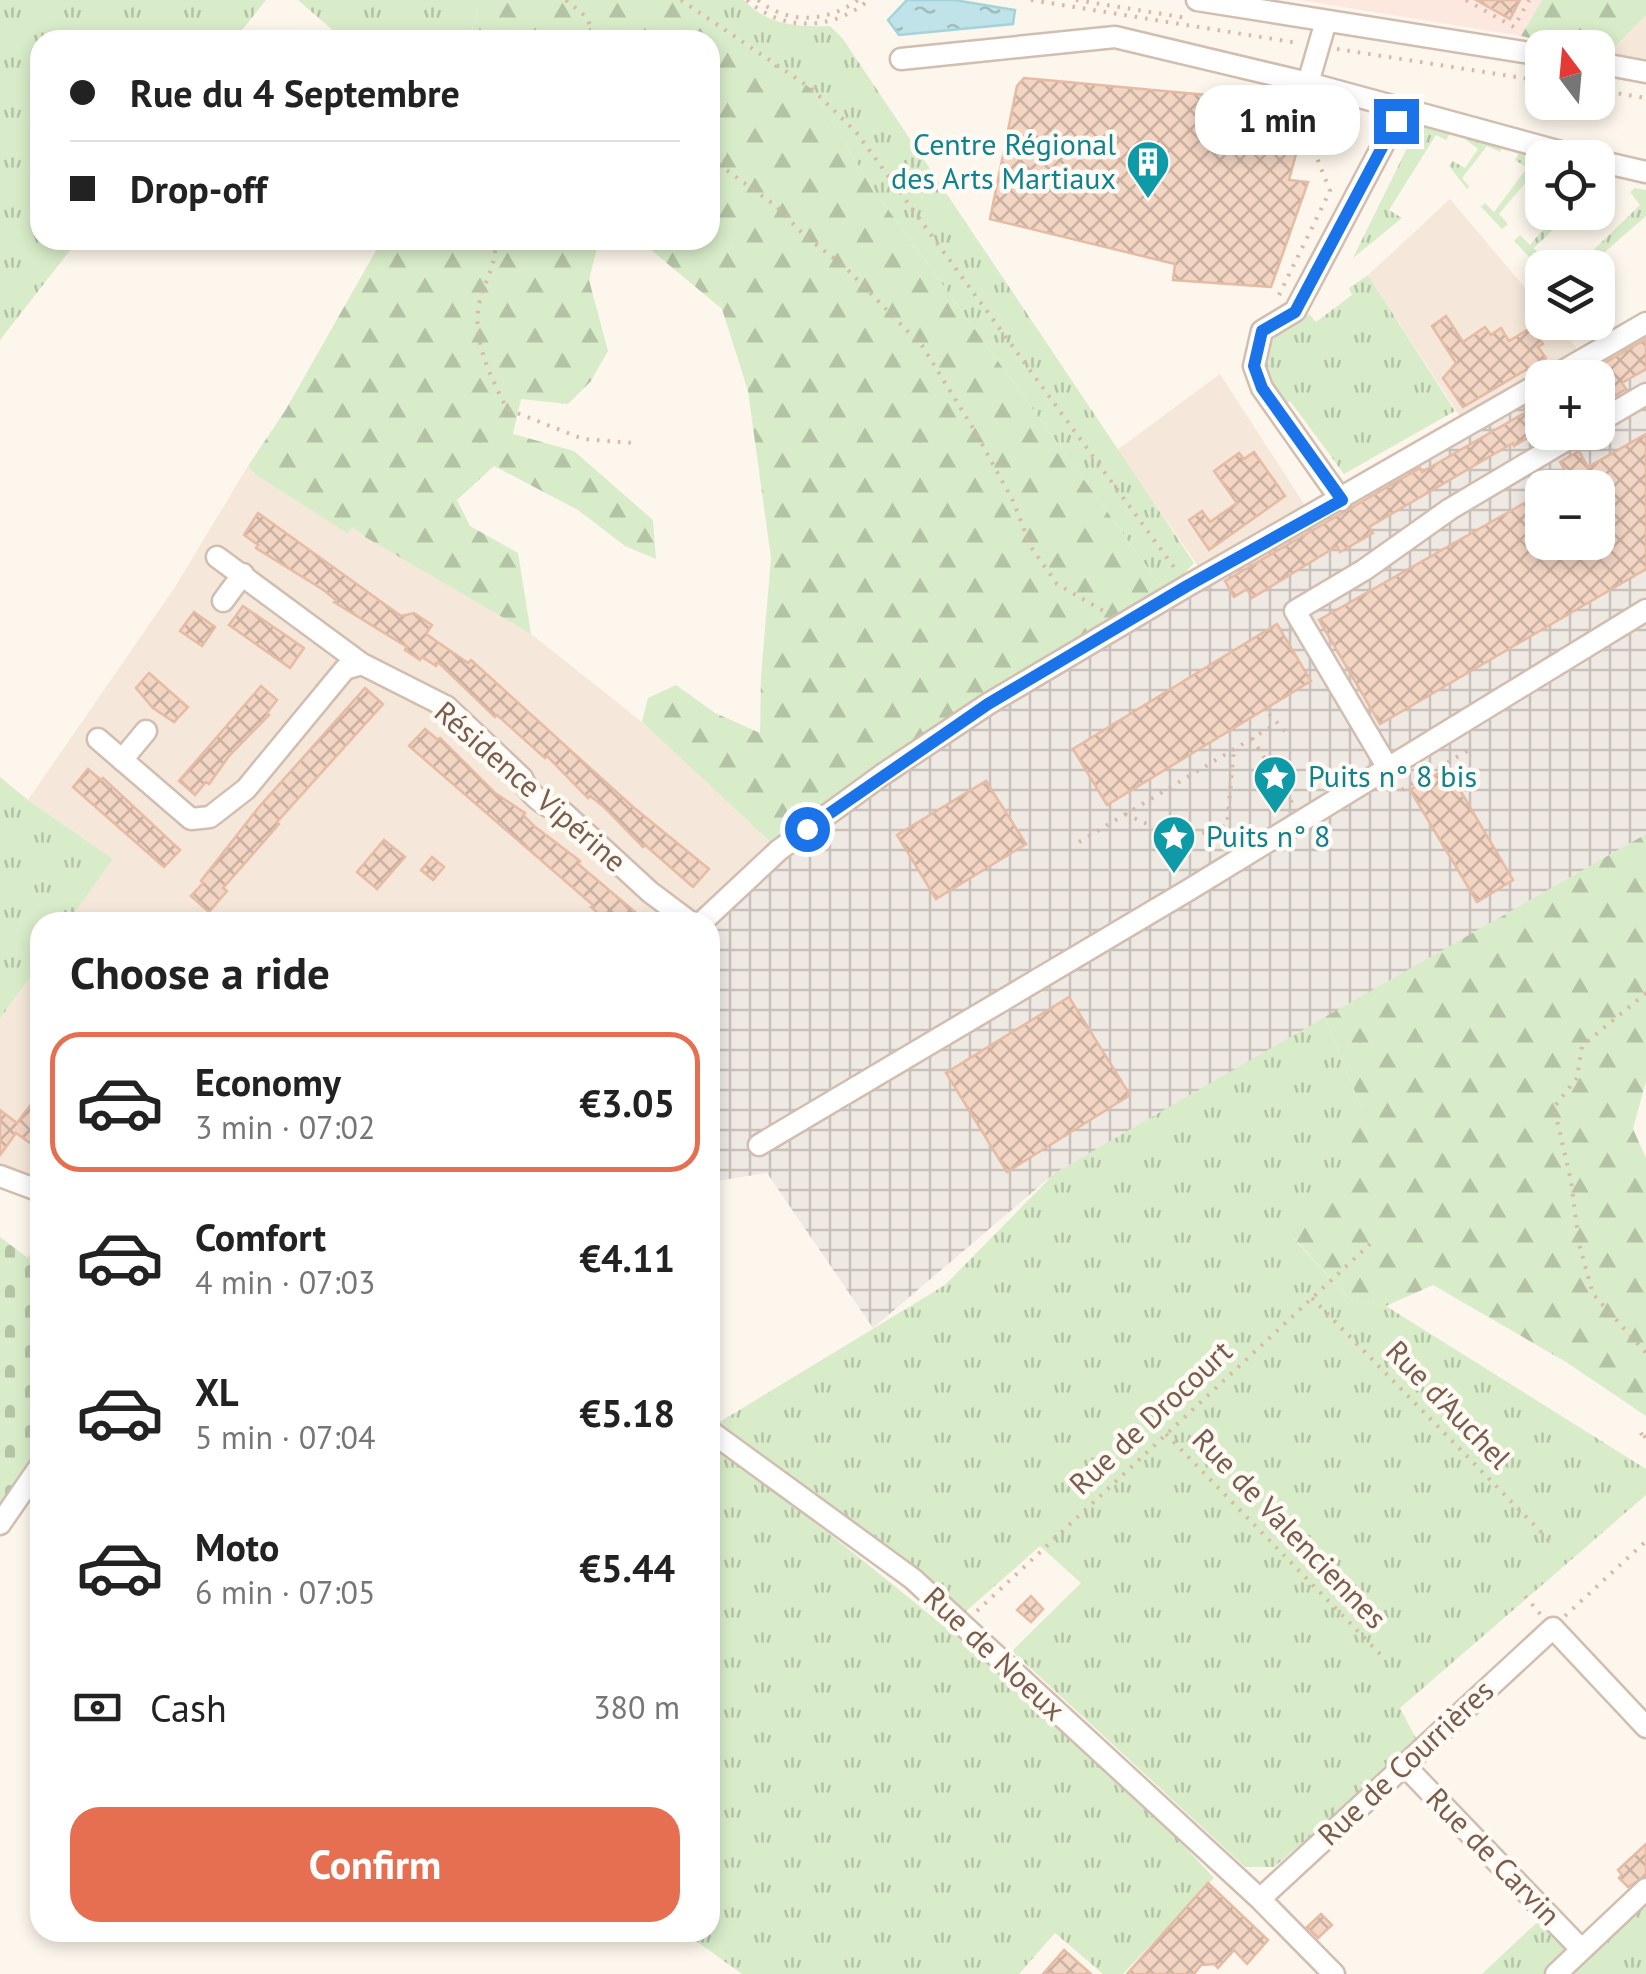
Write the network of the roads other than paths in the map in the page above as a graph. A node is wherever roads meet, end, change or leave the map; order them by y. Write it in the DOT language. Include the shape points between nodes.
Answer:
graph roads {
  1 [pos="1197,0"];
  2 [pos="1326,21"];
  3 [pos="1525,52"];
  4 [pos="901,59"];
  5 [pos="1615,67"];
  6 [pos="1646,72"];
  7 [pos="1308,83"];
  8 [pos="1403,107"];
  9 [pos="1525,142"];
  10 [pos="1615,166"];
  11 [pos="1646,172"];
  12 [pos="1646,323"];
  13 [pos="1582,360"];
  14 [pos="1525,392"];
  15 [pos="1646,394"];
  16 [pos="1615,412"];
  17 [pos="1550,450"];
  18 [pos="1342,500"];
  19 [pos="217,557"];
  20 [pos="243,574"];
  21 [pos="224,600"];
  22 [pos="1646,610"];
  23 [pos="362,664"];
  24 [pos="146,731"];
  25 [pos="98,740"];
  26 [pos="122,760"];
  27 [pos="1388,768"];
  28 [pos="677,912"];
  29 [pos="713,912"];
  30 [pos="759,1145"];
  31 [pos="0,1176"];
  32 [pos="30,1187"];
  33 [pos="720,1438"];
  34 [pos="30,1480"];
  35 [pos="0,1524"];
  36 [pos="1646,1727"];
  37 [pos="1404,1765"];
  38 [pos="1646,1889"];
  39 [pos="1260,1899"];
  40 [pos="1581,1949"];
  41 [pos="1334,1974"];
  42 [pos="1556,1974"];
  1 -- 2 [label="street"];
  2 -- 3 [label="street"];
  2 -- 7 [label="street"];
  4 -- 7 [label="street" via="1107,37"];
  5 -- 6 [label="street"];
  7 -- 8 [label="street"];
  8 -- 9 [label="street"];
  8 -- 18 [label="street" via="1295,312 1262,331 1254,366 1262,388"];
  10 -- 11 [label="street"];
  12 -- 13 [label="street"];
  14 -- 18 [label="street"];
  15 -- 16 [label="street"];
  17 -- 27 [label="street" via="1295,611"];
  18 -- 29 [label="street" via="988,704 779,850"];
  19 -- 20 [label="street, Résidence Vipérine"];
  20 -- 21 [label="street"];
  20 -- 23 [label="street, Résidence Vipérine"];
  22 -- 27 [label="street"];
  23 -- 26 [label="street" via="345,669 246,789 210,817 191,818"];
  23 -- 28 [label="street, Résidence Vipérine" via="446,706 548,808 564,813"];
  24 -- 26 [label="street"];
  25 -- 26 [label="street"];
  27 -- 30 [label="street"];
  31 -- 32 [label="street"];
  33 -- 39 [label="street, Rue de Noeux" via="914,1579"];
  34 -- 35 [label="street"];
  36 -- 37 [label="street, Rue de Courrières" via="1552,1628"];
  37 -- 39 [label="street, Rue de Courrières"];
  37 -- 40 [label="street, Rue de Carvin"];
  38 -- 40 [label="street"];
  39 -- 41 [label="street, Rue de Noeux"];
  40 -- 42 [label="street"];
}
